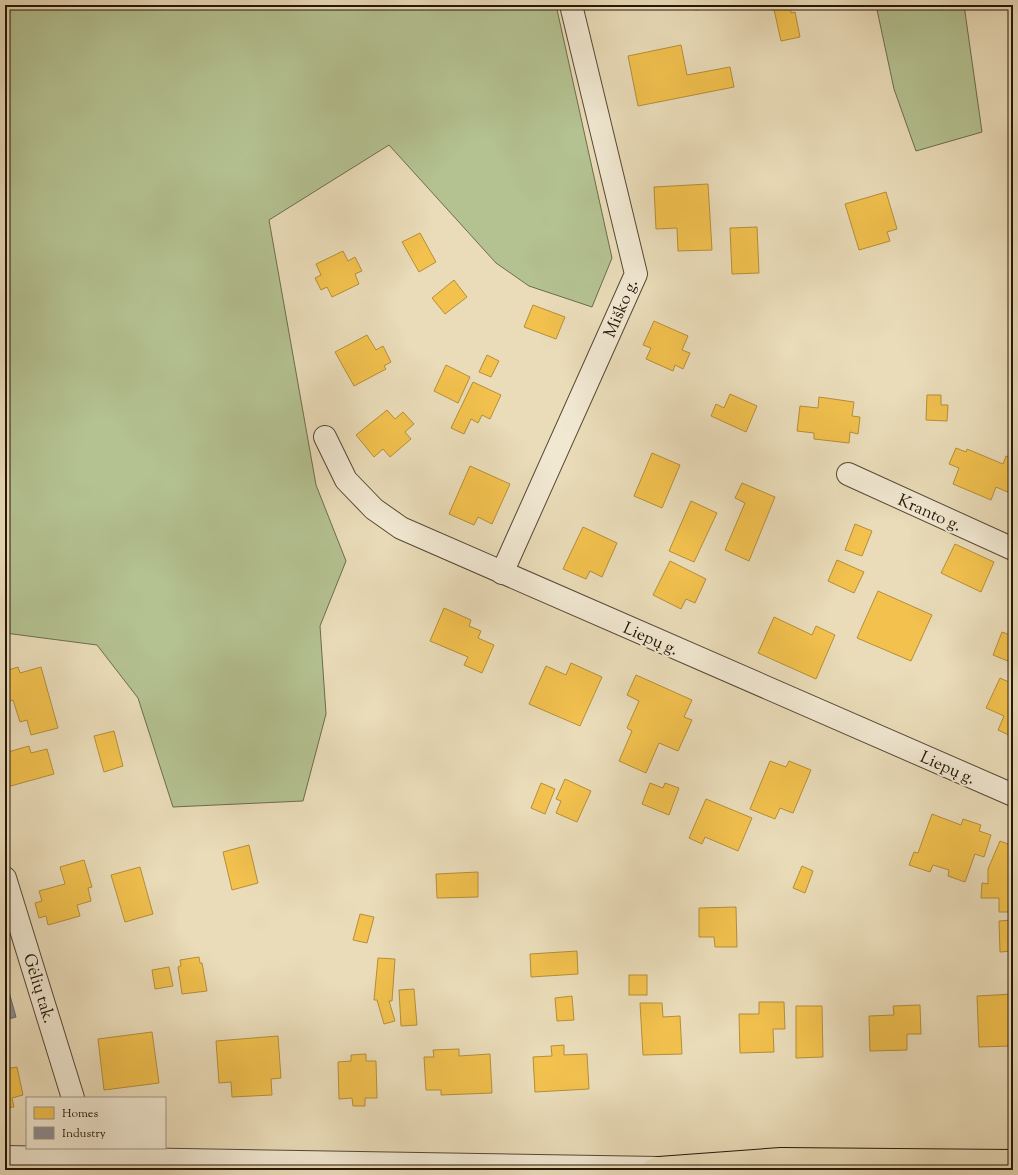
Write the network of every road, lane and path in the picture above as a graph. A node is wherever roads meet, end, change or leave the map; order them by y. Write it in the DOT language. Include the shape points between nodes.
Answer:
graph roads {
  1 [pos="571,5"];
  2 [pos="325,438"];
  3 [pos="848,474"];
  4 [pos="1013,549"];
  5 [pos="502,573"];
  6 [pos="1013,795"];
  7 [pos="5,878"];
  8 [pos="73,1097"];
  9 [pos="86,1153"];
  10 [pos="5,1156"];
  11 [pos="1013,1161"];
  12 [pos="656,1169"];
  1 -- 5 [label="street, Miško g." via="636,274"];
  2 -- 5 [label="street, Liepų g." via="346,480 374,509 401,528"];
  3 -- 4 [label="street, Kranto g."];
  5 -- 6 [label="street, Liepų g."];
  7 -- 8 [label="street, Gėlių tak."];
  9 -- 10 [label="street"];
  9 -- 12 [label="street"];
  11 -- 12 [label="main road" via="781,1159"];
}
